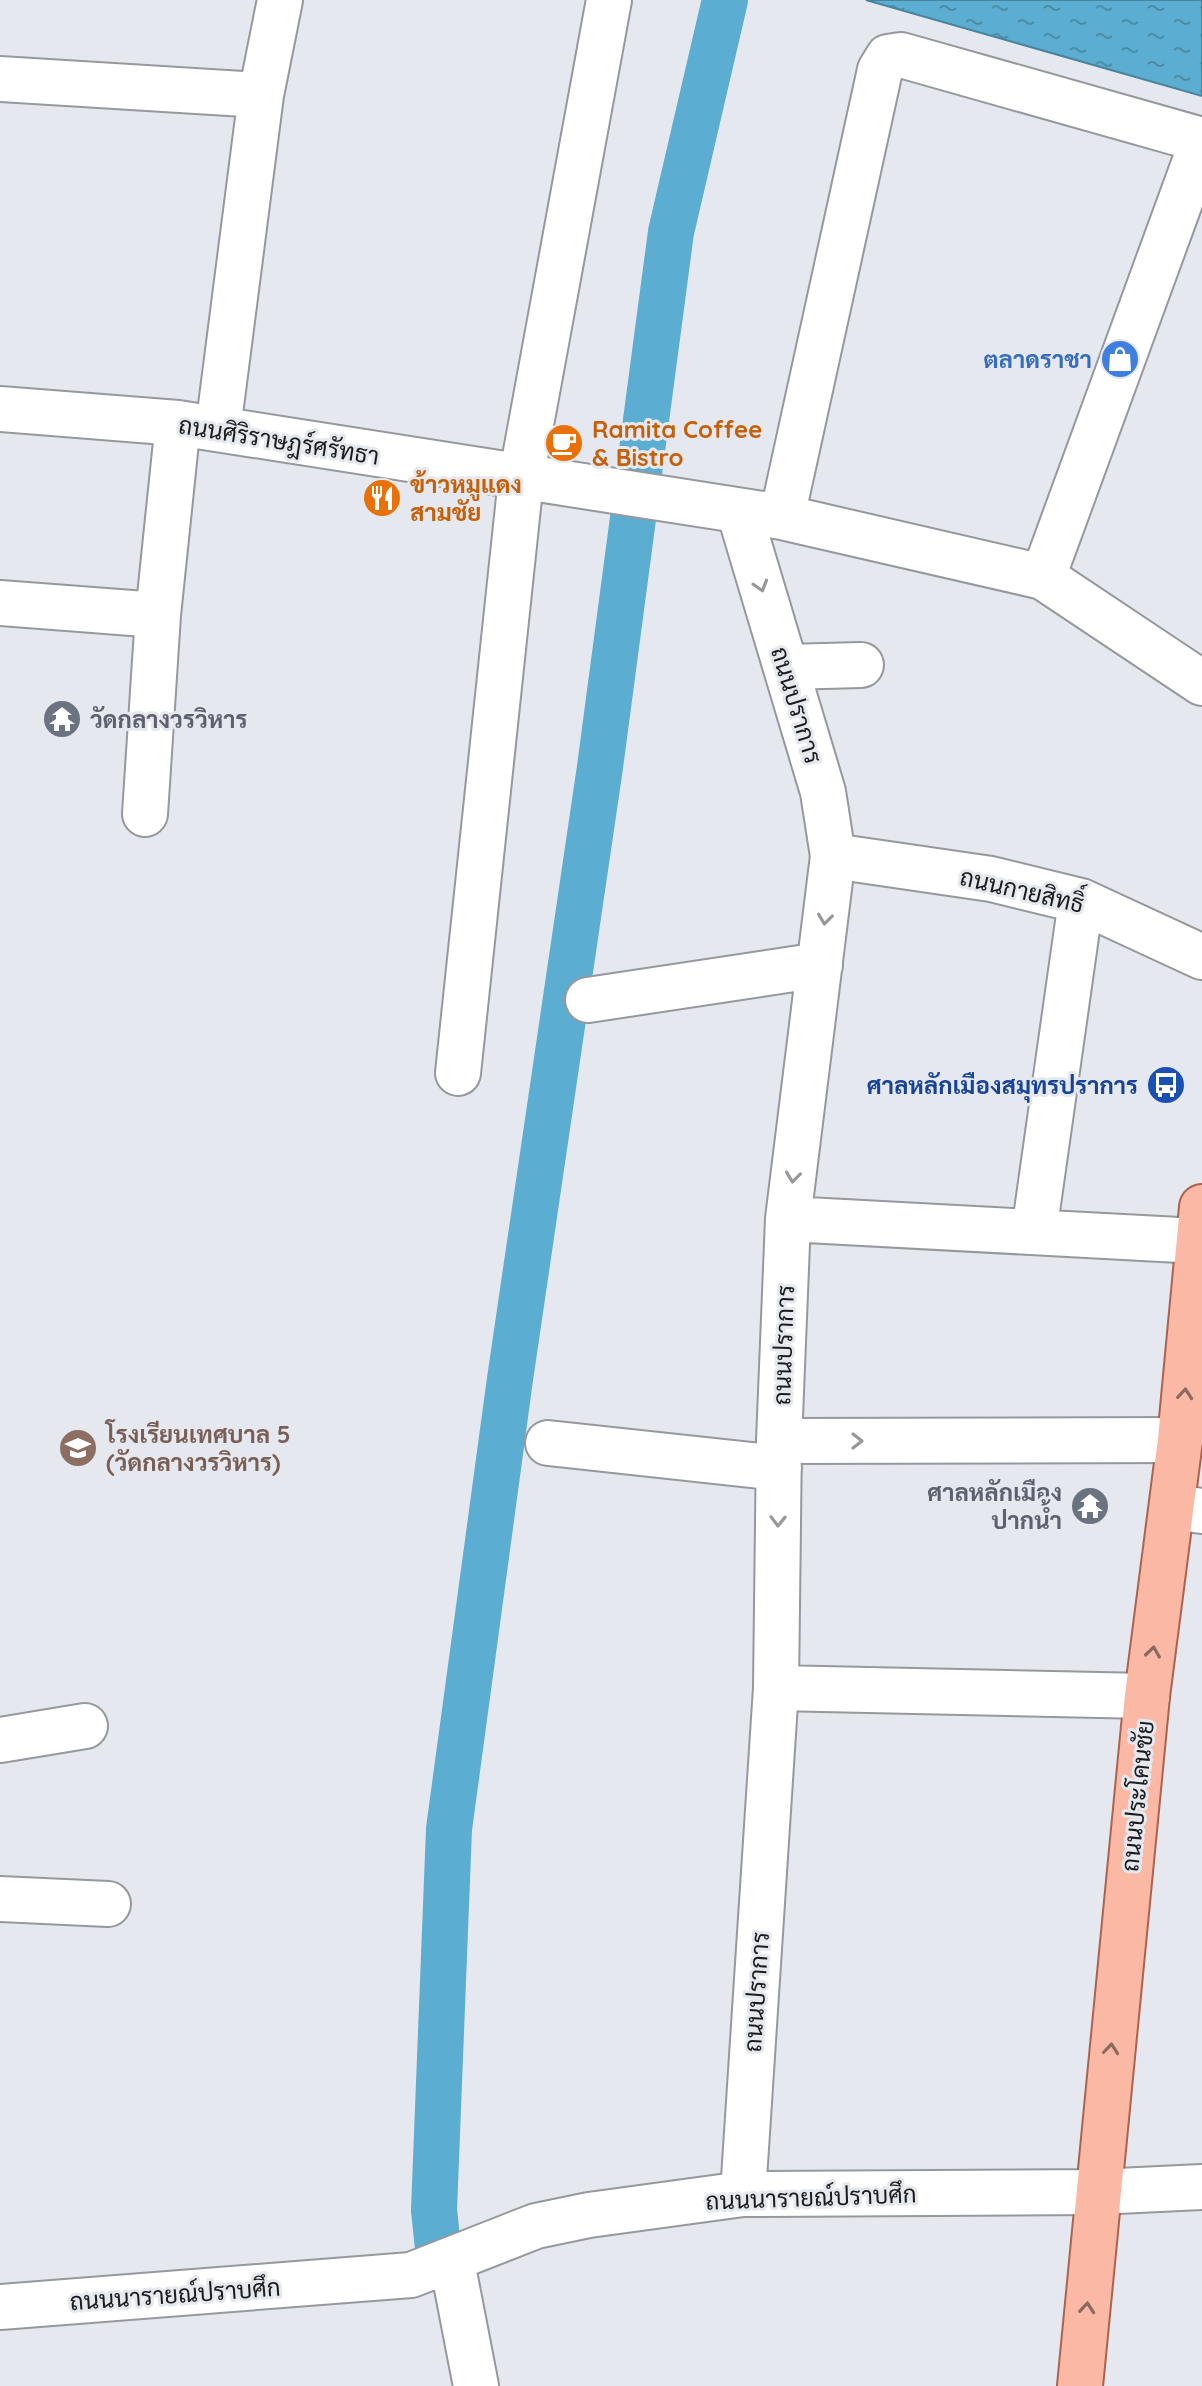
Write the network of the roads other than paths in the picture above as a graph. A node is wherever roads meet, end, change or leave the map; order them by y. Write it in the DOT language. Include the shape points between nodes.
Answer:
graph roads {
  1 [pos="280,0"];
  2 [pos="609,0"];
  3 [pos="0,79"];
  4 [pos="261,95"];
  5 [pos="1202,141"];
  6 [pos="0,409"];
  7 [pos="198,426"];
  8 [pos="521,479"];
  9 [pos="739,511"];
  10 [pos="782,517"];
  11 [pos="1043,577"];
  12 [pos="0,603"];
  13 [pos="158,615"];
  14 [pos="861,665"];
  15 [pos="786,667"];
  16 [pos="1202,683"];
  17 [pos="145,814"];
  18 [pos="833,856"];
  19 [pos="1081,901"];
  20 [pos="1202,957"];
  21 [pos="820,965"];
  22 [pos="588,1000"];
  23 [pos="458,1073"];
  24 [pos="788,1219"];
  25 [pos="1200,1224"];
  26 [pos="1034,1232"];
  27 [pos="1180,1440"];
  28 [pos="548,1443"];
  29 [pos="779,1455"];
  30 [pos="1187,1509"];
  31 [pos="776,1688"];
  32 [pos="1147,1696"];
  33 [pos="85,1726"];
  34 [pos="0,1740"];
  35 [pos="0,1899"];
  36 [pos="108,1904"];
  37 [pos="1202,2187"];
  38 [pos="1097,2192"];
  39 [pos="743,2194"];
  40 [pos="452,2262"];
  41 [pos="0,2307"];
  42 [pos="476,2386"];
  43 [pos="1080,2386"];
  1 -- 4 [label="street"];
  2 -- 8 [label="street"];
  3 -- 4 [label="street"];
  4 -- 7 [label="street"];
  5 -- 10 [label="street" via="901,55 888,57 880,70"];
  5 -- 11 [label="street"];
  6 -- 7 [label="street, ถนนศิริราษฎร์ศรัทธา"];
  7 -- 8 [label="street, ถนนศิริราษฎร์ศรัทธา"];
  7 -- 13 [label="street"];
  8 -- 9 [label="street, ถนนศิริราษฎร์ศรัทธา"];
  8 -- 23 [label="street"];
  9 -- 10 [label="street, ถนนศิริราษฎร์ศรัทธา"];
  9 -- 15 [label="street, ถนนปราการ, one-way"];
  10 -- 11 [label="street, ถนนศิริราษฎร์ศรัทธา"];
  11 -- 16 [label="street"];
  12 -- 13 [label="street"];
  13 -- 17 [label="street"];
  14 -- 15 [label="street"];
  15 -- 18 [label="street, ถนนปราการ" via="823,792"];
  18 -- 19 [label="street, ถนนกายสิทธิ์" via="991,879"];
  18 -- 21 [label="street, ถนนปราการ, one-way"];
  19 -- 20 [label="street, ถนนกายสิทธิ์"];
  19 -- 26 [label="street"];
  21 -- 22 [label="street"];
  21 -- 24 [label="street, ถนนปราการ, one-way"];
  24 -- 26 [label="street"];
  24 -- 29 [label="street, ถนนปราการ"];
  25 -- 26 [label="street"];
  27 -- 25 [label="main road, ถนนประโคนชัย, one-way"];
  29 -- 27 [label="street, one-way"];
  27 -- 30 [label="main road, ถนนประโคนชัย"];
  28 -- 29 [label="street"];
  29 -- 31 [label="street, ถนนปราการ, one-way"];
  32 -- 30 [label="main road, ถนนประโคนชัย, one-way"];
  31 -- 32 [label="street"];
  31 -- 39 [label="street, ถนนปราการ"];
  38 -- 32 [label="main road, ถนนประโคนชัย, one-way"];
  33 -- 34 [label="street"];
  35 -- 36 [label="street"];
  37 -- 38 [label="street, ถนนนารายณ์ปราบศึก"];
  38 -- 39 [label="street, ถนนนารายณ์ปราบศึก"];
  43 -- 38 [label="main road, ถนนประโคนชัย, one-way"];
  39 -- 40 [label="street, ถนนนารายณ์ปราบศึก" via="536,2226"];
  40 -- 41 [label="street, ถนนนารายณ์ปราบศึก" via="411,2275 363,2280"];
  40 -- 42 [label="street"];
}
